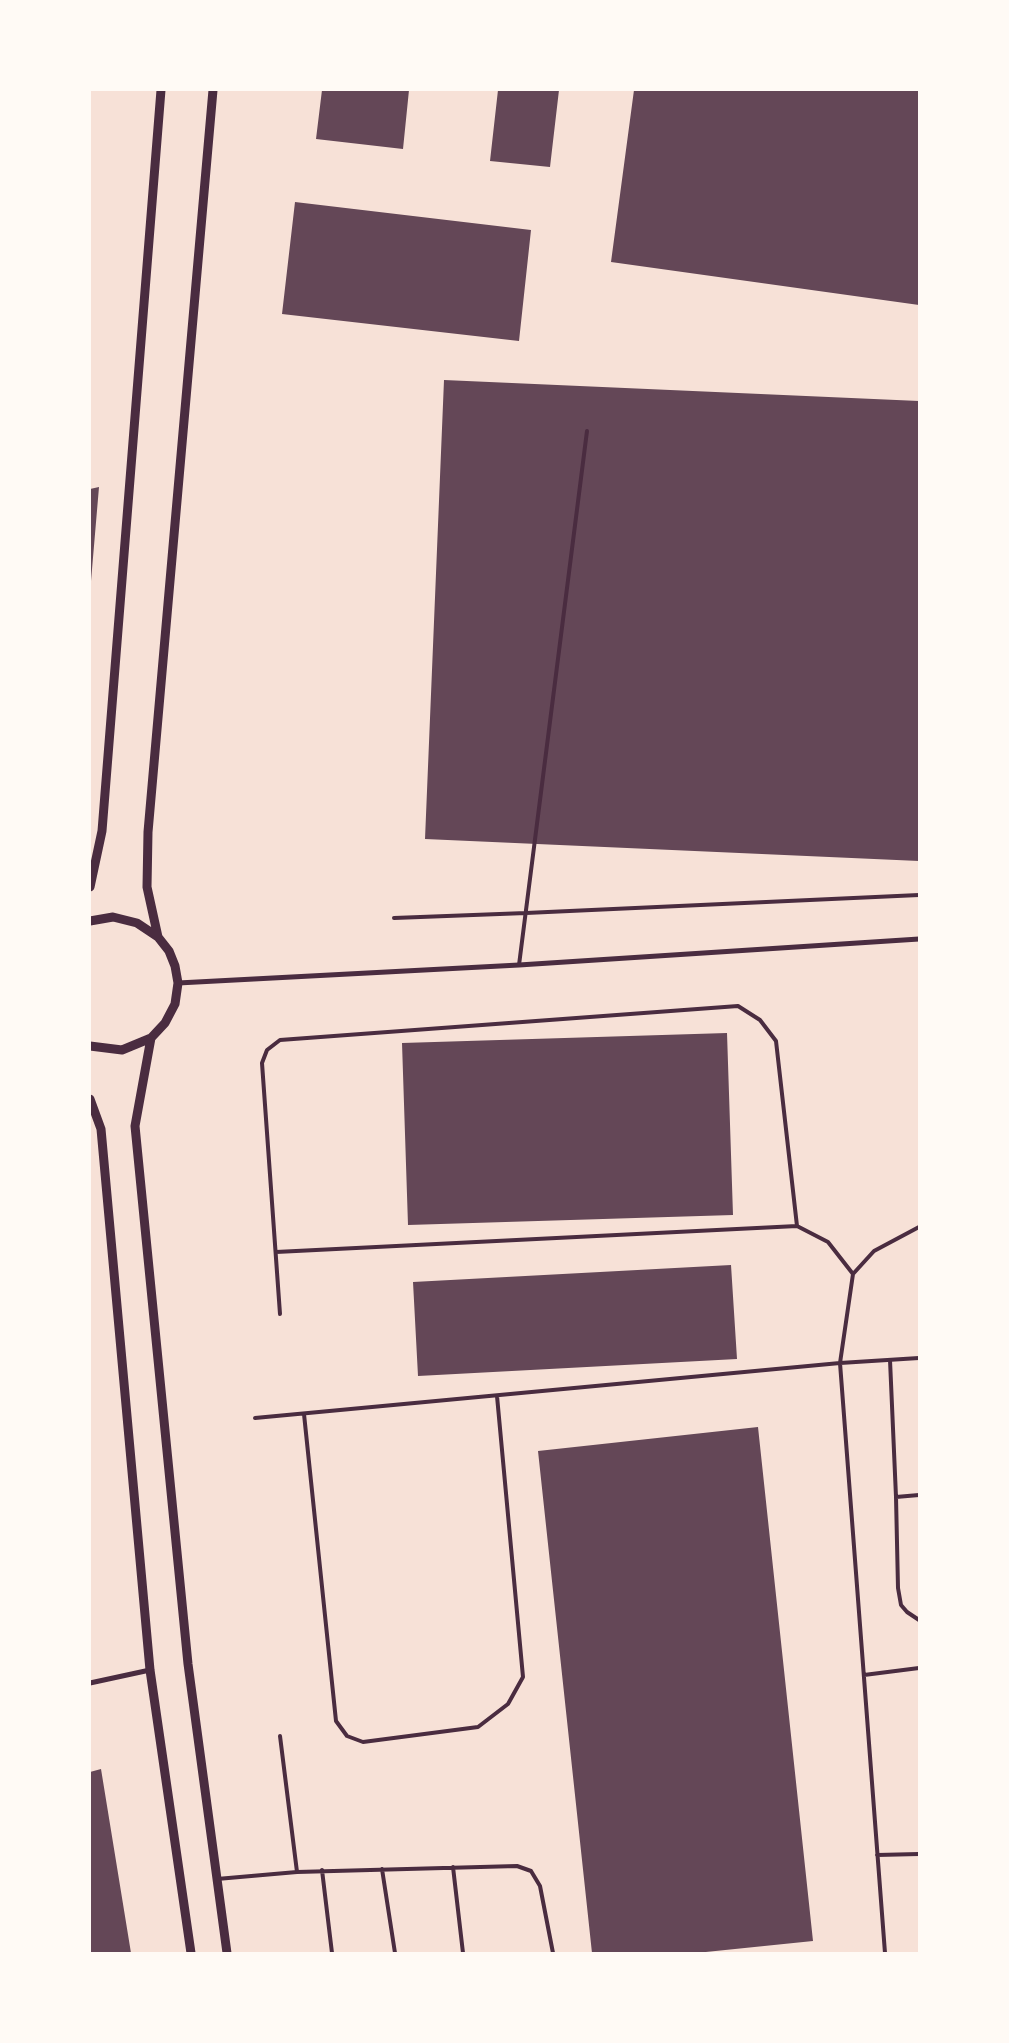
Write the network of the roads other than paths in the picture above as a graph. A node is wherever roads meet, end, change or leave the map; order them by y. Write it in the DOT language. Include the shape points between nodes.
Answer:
graph roads {
  1 [pos="161,90"];
  2 [pos="213,90"];
  3 [pos="587,431"];
  4 [pos="90,887"];
  5 [pos="919,895"];
  6 [pos="526,913"];
  7 [pos="394,918"];
  8 [pos="90,921"];
  9 [pos="158,937"];
  10 [pos="919,939"];
  11 [pos="519,965"];
  12 [pos="178,983"];
  13 [pos="151,1038"];
  14 [pos="90,1046"];
  15 [pos="90,1099"];
  16 [pos="798,1226"];
  17 [pos="919,1227"];
  18 [pos="276,1252"];
  19 [pos="853,1274"];
  20 [pos="280,1314"];
  21 [pos="919,1358"];
  22 [pos="890,1360"];
  23 [pos="840,1363"];
  24 [pos="497,1396"];
  25 [pos="304,1414"];
  26 [pos="255,1418"];
  27 [pos="919,1495"];
  28 [pos="896,1497"];
  29 [pos="919,1620"];
  30 [pos="919,1668"];
  31 [pos="150,1670"];
  32 [pos="864,1675"];
  33 [pos="90,1683"];
  34 [pos="280,1736"];
  35 [pos="919,1854"];
  36 [pos="877,1856"];
  37 [pos="453,1866"];
  38 [pos="382,1869"];
  39 [pos="322,1870"];
  40 [pos="297,1872"];
  41 [pos="217,1879"];
  42 [pos="191,1953"];
  43 [pos="227,1953"];
  44 [pos="332,1953"];
  45 [pos="395,1953"];
  46 [pos="463,1953"];
  47 [pos="553,1953"];
  48 [pos="885,1953"];
  1 -- 4 [label="street" via="102,831"];
  2 -- 9 [label="street" via="148,832 148,887"];
  3 -- 6 [label="lane"];
  5 -- 6 [label="lane"];
  6 -- 7 [label="lane"];
  6 -- 11 [label="lane"];
  8 -- 9 [label="street" via="113,917 137,923"];
  9 -- 12 [label="street" via="169,951"];
  10 -- 11 [label="street"];
  11 -- 12 [label="street"];
  12 -- 13 [label="street" via="174,1004 165,1022"];
  13 -- 14 [label="street" via="122,1050"];
  13 -- 41 [label="street" via="135,1126 188,1664"];
  15 -- 31 [label="street" via="101,1129"];
  16 -- 18 [label="lane"];
  16 -- 18 [label="lane" via="776,1042 760,1020 738,1006 280,1040 267,1050 262,1063"];
  16 -- 19 [label="lane" via="828,1242"];
  17 -- 19 [label="lane" via="874,1251"];
  18 -- 20 [label="lane"];
  19 -- 23 [label="lane"];
  21 -- 22 [label="lane"];
  22 -- 23 [label="lane"];
  22 -- 28 [label="lane"];
  23 -- 24 [label="lane"];
  23 -- 32 [label="lane"];
  24 -- 25 [label="lane"];
  24 -- 25 [label="lane" via="523,1677 508,1704 478,1727 363,1742 346,1736 336,1721"];
  25 -- 26 [label="lane"];
  27 -- 28 [label="lane"];
  28 -- 29 [label="lane" via="901,1605"];
  30 -- 32 [label="lane"];
  31 -- 33 [label="street"];
  31 -- 42 [label="street"];
  32 -- 36 [label="lane"];
  34 -- 40 [label="lane"];
  35 -- 36 [label="lane"];
  36 -- 48 [label="lane"];
  37 -- 38 [label="lane"];
  37 -- 46 [label="lane"];
  37 -- 47 [label="lane" via="517,1866 530,1871 540,1886"];
  38 -- 39 [label="lane"];
  38 -- 45 [label="lane"];
  39 -- 40 [label="lane"];
  39 -- 44 [label="lane"];
  40 -- 41 [label="lane"];
  41 -- 43 [label="street"];
}
